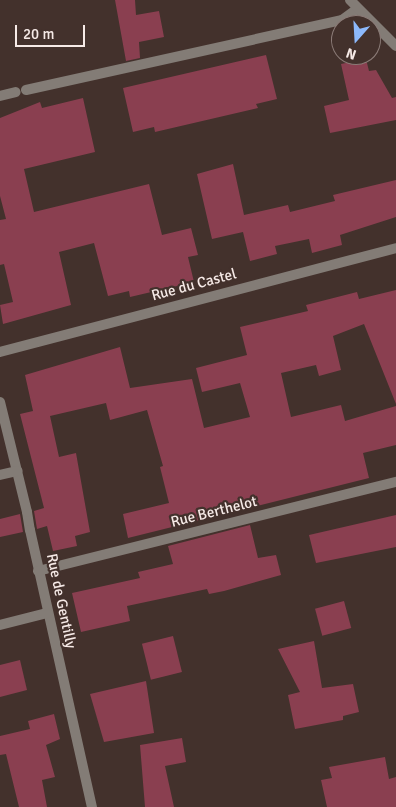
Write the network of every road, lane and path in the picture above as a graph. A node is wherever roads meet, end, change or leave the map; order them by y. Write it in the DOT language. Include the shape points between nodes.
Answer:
graph roads {
  1 [pos="350,0"];
  2 [pos="357,9"];
  3 [pos="396,46"];
  4 [pos="0,96"];
  5 [pos="396,248"];
  6 [pos="0,352"];
  7 [pos="0,402"];
  8 [pos="18,471"];
  9 [pos="0,475"];
  10 [pos="396,482"];
  11 [pos="38,571"];
  12 [pos="47,613"];
  13 [pos="0,626"];
  14 [pos="92,807"];
  1 -- 2 [label="street"];
  2 -- 3 [label="street"];
  2 -- 4 [label="street" via="342,20"];
  5 -- 6 [label="street, Rue du Castel"];
  7 -- 8 [label="street, Rue de Gentilly"];
  8 -- 9 [label="street"];
  8 -- 11 [label="street, Rue de Gentilly"];
  10 -- 11 [label="street, Rue Berthelot"];
  11 -- 12 [label="street, Rue de Gentilly"];
  12 -- 13 [label="street"];
  12 -- 14 [label="street, Rue de Gentilly"];
}
